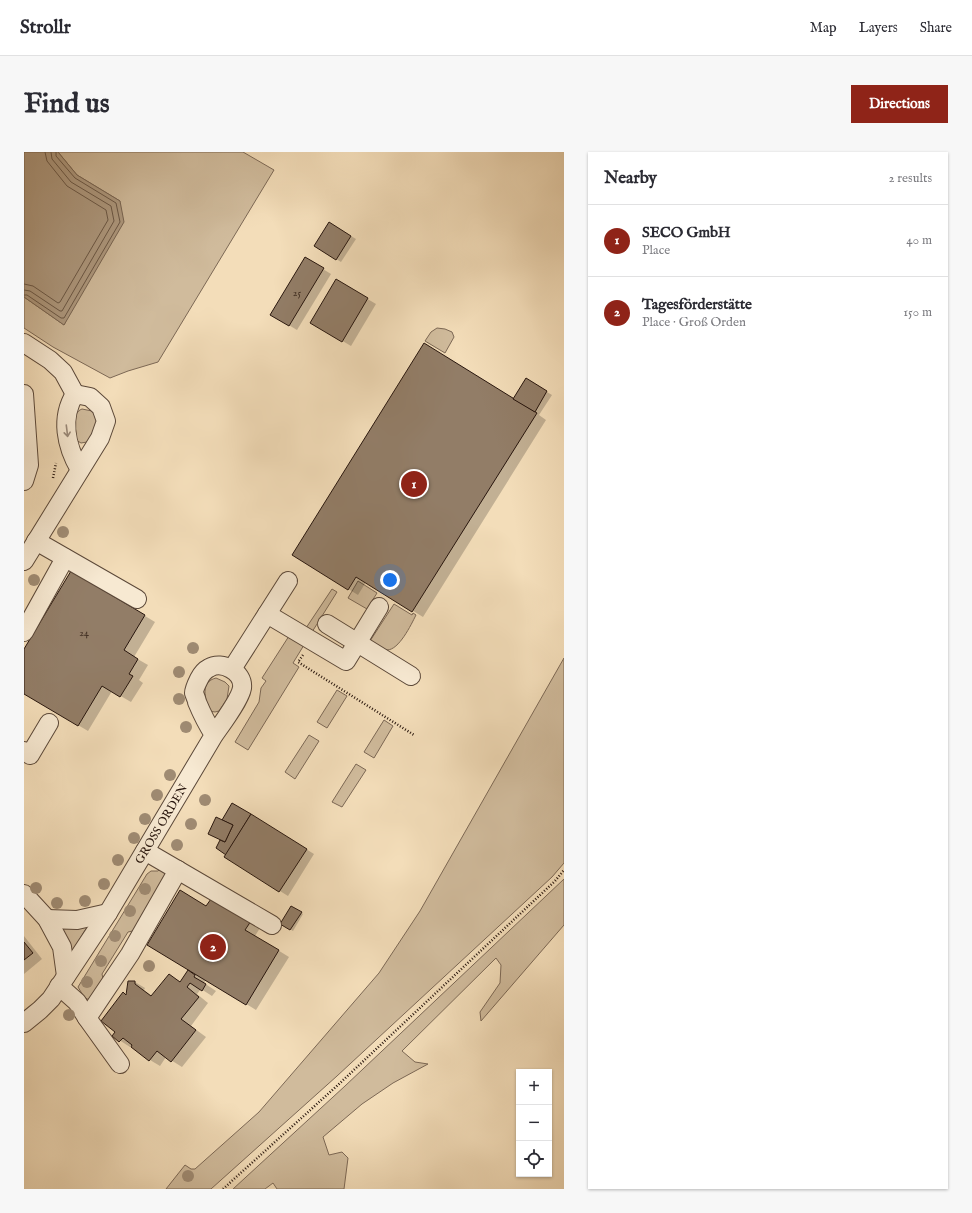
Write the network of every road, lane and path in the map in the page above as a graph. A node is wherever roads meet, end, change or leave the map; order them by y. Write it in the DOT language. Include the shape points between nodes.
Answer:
graph roads {
  1 [pos="24,343"];
  2 [pos="24,394"];
  3 [pos="75,394"];
  4 [pos="56,462"];
  5 [pos="80,470"];
  6 [pos="24,481"];
  7 [pos="52,482"];
  8 [pos="36,541"];
  9 [pos="65,558"];
  10 [pos="24,561"];
  11 [pos="288,581"];
  12 [pos="137,600"];
  13 [pos="379,607"];
  14 [pos="266,614"];
  15 [pos="327,624"];
  16 [pos="24,632"];
  17 [pos="312,641"];
  18 [pos="357,643"];
  19 [pos="232,669"];
  20 [pos="411,676"];
  21 [pos="49,723"];
  22 [pos="214,735"];
  23 [pos="414,735"];
  24 [pos="24,751"];
  25 [pos="145,851"];
  26 [pos="178,870"];
  27 [pos="564,870"];
  28 [pos="24,894"];
  29 [pos="108,913"];
  30 [pos="47,919"];
  31 [pos="272,925"];
  32 [pos="62,981"];
  33 [pos="87,1018"];
  34 [pos="24,1023"];
  35 [pos="120,1064"];
  36 [pos="223,1189"];
  1 -- 3 [label="street" via="63,372"];
  2 -- 6 [label="street" via="29,465"];
  3 -- 5 [label="street, one-way" via="70,401 66,422 70,449"];
  3 -- 5 [label="street" via="90,397 101,407 106,421 100,438"];
  4 -- 7 [label="path"];
  5 -- 8 [label="street"];
  8 -- 9 [label="street"];
  8 -- 10 [label="street"];
  9 -- 12 [label="street"];
  9 -- 16 [label="street"];
  11 -- 14 [label="street"];
  13 -- 18 [label="street"];
  14 -- 17 [label="street"];
  14 -- 19 [label="street"];
  15 -- 18 [label="street"];
  17 -- 18 [label="street" via="346,661"];
  17 -- 23 [label="path" via="298,662"];
  18 -- 20 [label="street"];
  19 -- 22 [label="street, GROSS ORDEN" via="242,687 230,712"];
  19 -- 22 [label="street" via="218,665 209,668 197,682 194,694"];
  21 -- 24 [label="street" via="30,755"];
  22 -- 25 [label="street, GROSS ORDEN"];
  25 -- 26 [label="street"];
  25 -- 29 [label="street, GROSS ORDEN"];
  26 -- 31 [label="street"];
  26 -- 33 [label="street" via="130,954"];
  27 -- 36 [label="path" via="339,1084"];
  28 -- 30 [label="street"];
  29 -- 30 [label="street" via="77,920"];
  29 -- 32 [label="street, GROSS ORDEN"];
  30 -- 32 [label="street" via="62,947"];
  32 -- 33 [label="street"];
  32 -- 34 [label="street, GROSS ORDEN" via="47,1003"];
  33 -- 35 [label="street"];
}
